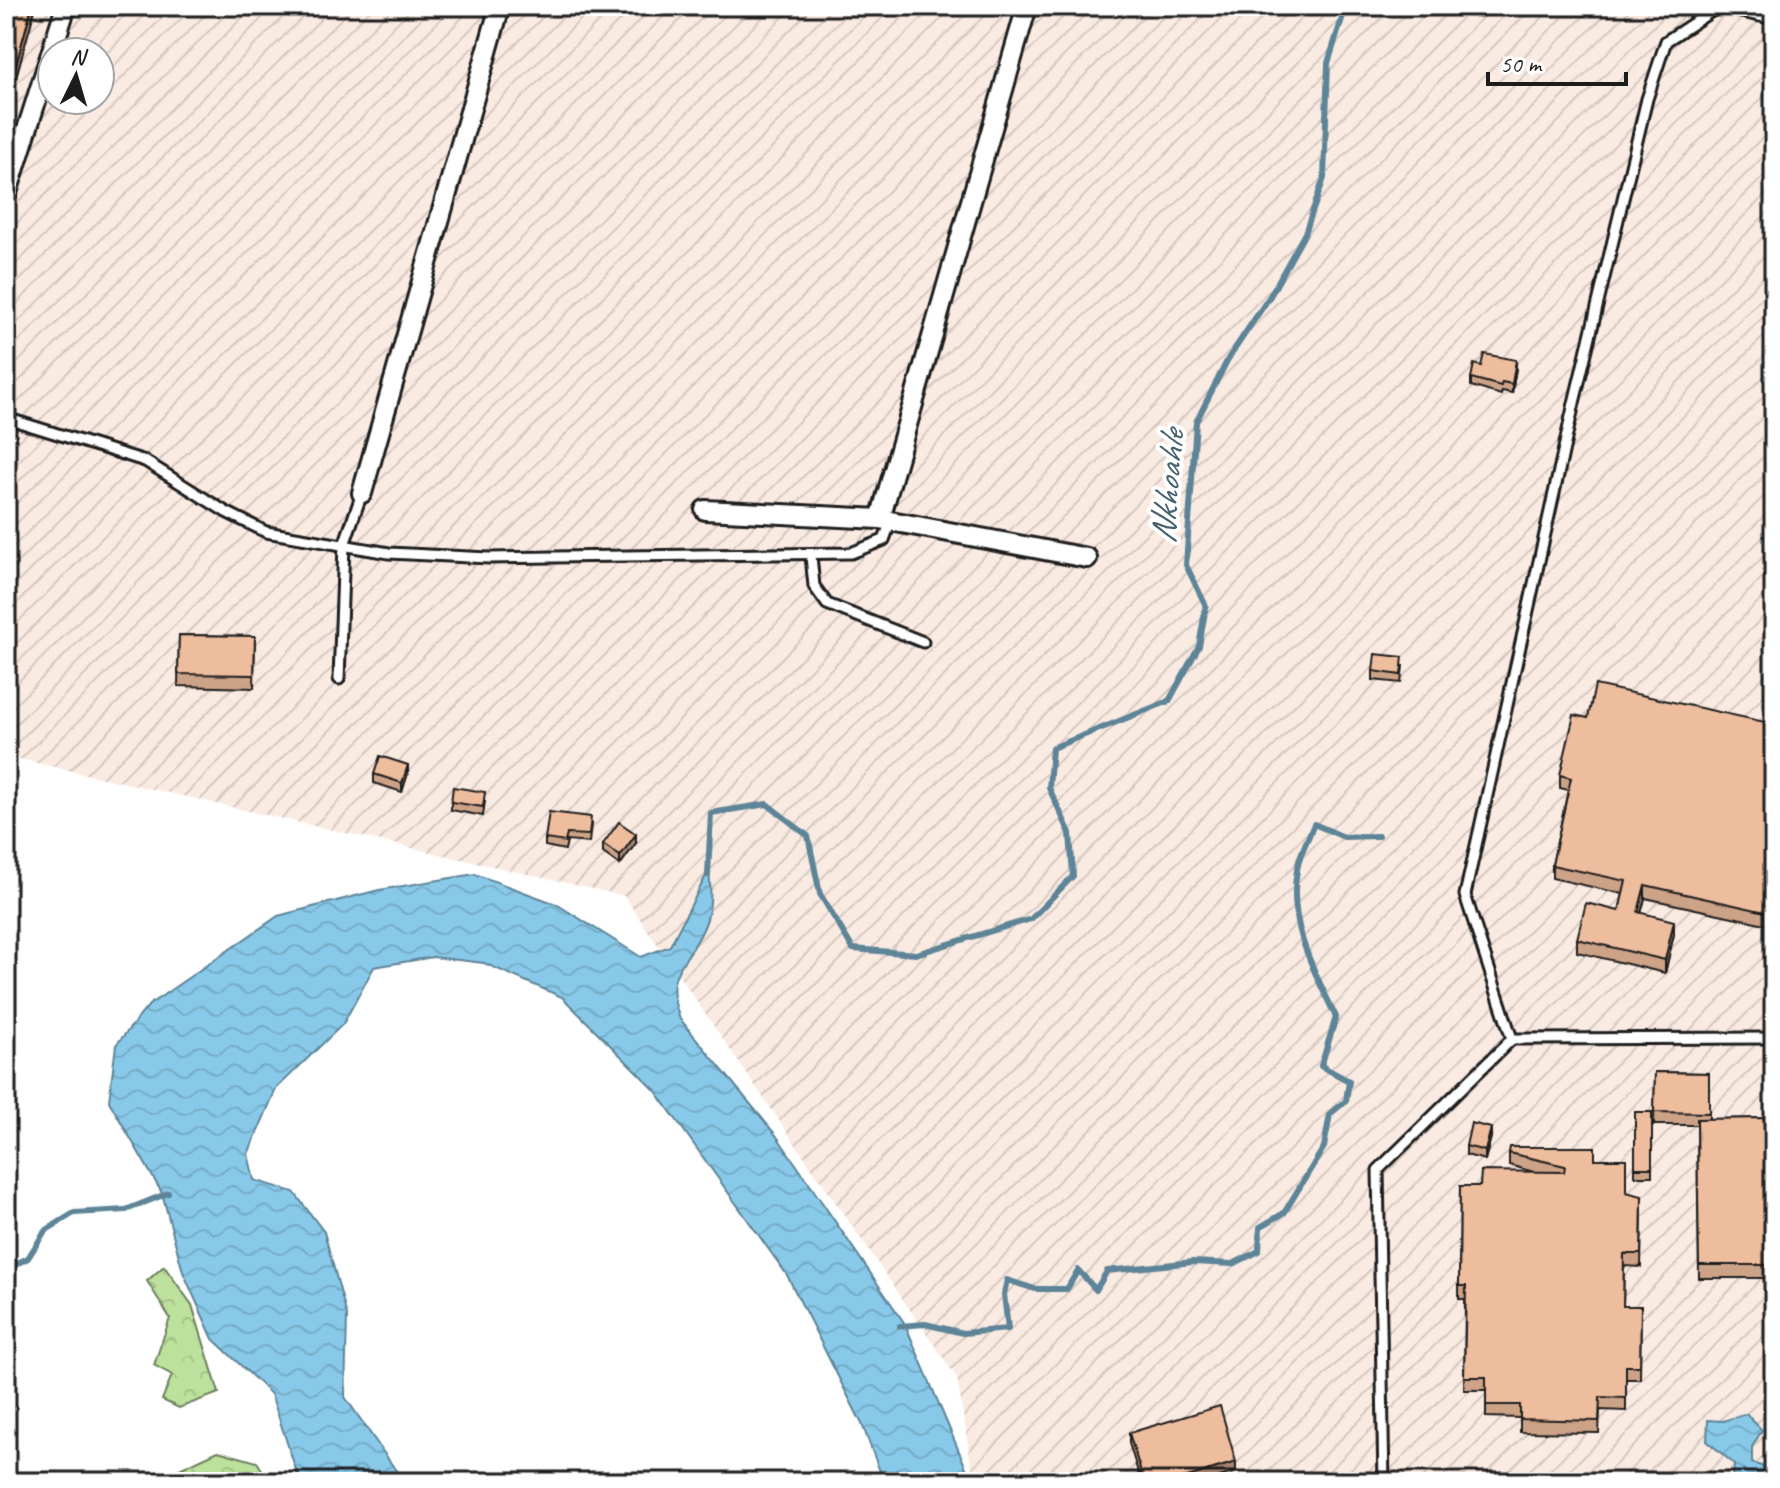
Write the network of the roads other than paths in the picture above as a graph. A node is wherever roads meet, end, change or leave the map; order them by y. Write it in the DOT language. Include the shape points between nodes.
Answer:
graph roads {
  1 [pos="66,6"];
  2 [pos="500,6"];
  3 [pos="1027,6"];
  4 [pos="1774,19"];
  5 [pos="6,196"];
  6 [pos="6,418"];
  7 [pos="362,493"];
  8 [pos="705,510"];
  9 [pos="886,520"];
  10 [pos="344,545"];
  11 [pos="811,556"];
  12 [pos="1087,558"];
  13 [pos="923,642"];
  14 [pos="339,679"];
  15 [pos="1774,1038"];
  16 [pos="1512,1039"];
  17 [pos="1384,1482"];
  1 -- 5 [label="street"];
  2 -- 7 [label="street"];
  3 -- 9 [label="street"];
  4 -- 16 [label="lane" via="1718,7 1666,41 1647,99 1465,895"];
  6 -- 10 [label="lane" via="145,461 266,532"];
  7 -- 10 [label="lane"];
  8 -- 9 [label="street"];
  9 -- 11 [label="lane" via="884,540 851,553"];
  9 -- 12 [label="street"];
  10 -- 11 [label="lane" via="489,558"];
  10 -- 14 [label="lane"];
  11 -- 13 [label="lane" via="814,586 827,604"];
  15 -- 16 [label="lane"];
  16 -- 17 [label="lane" via="1378,1170"];
}
